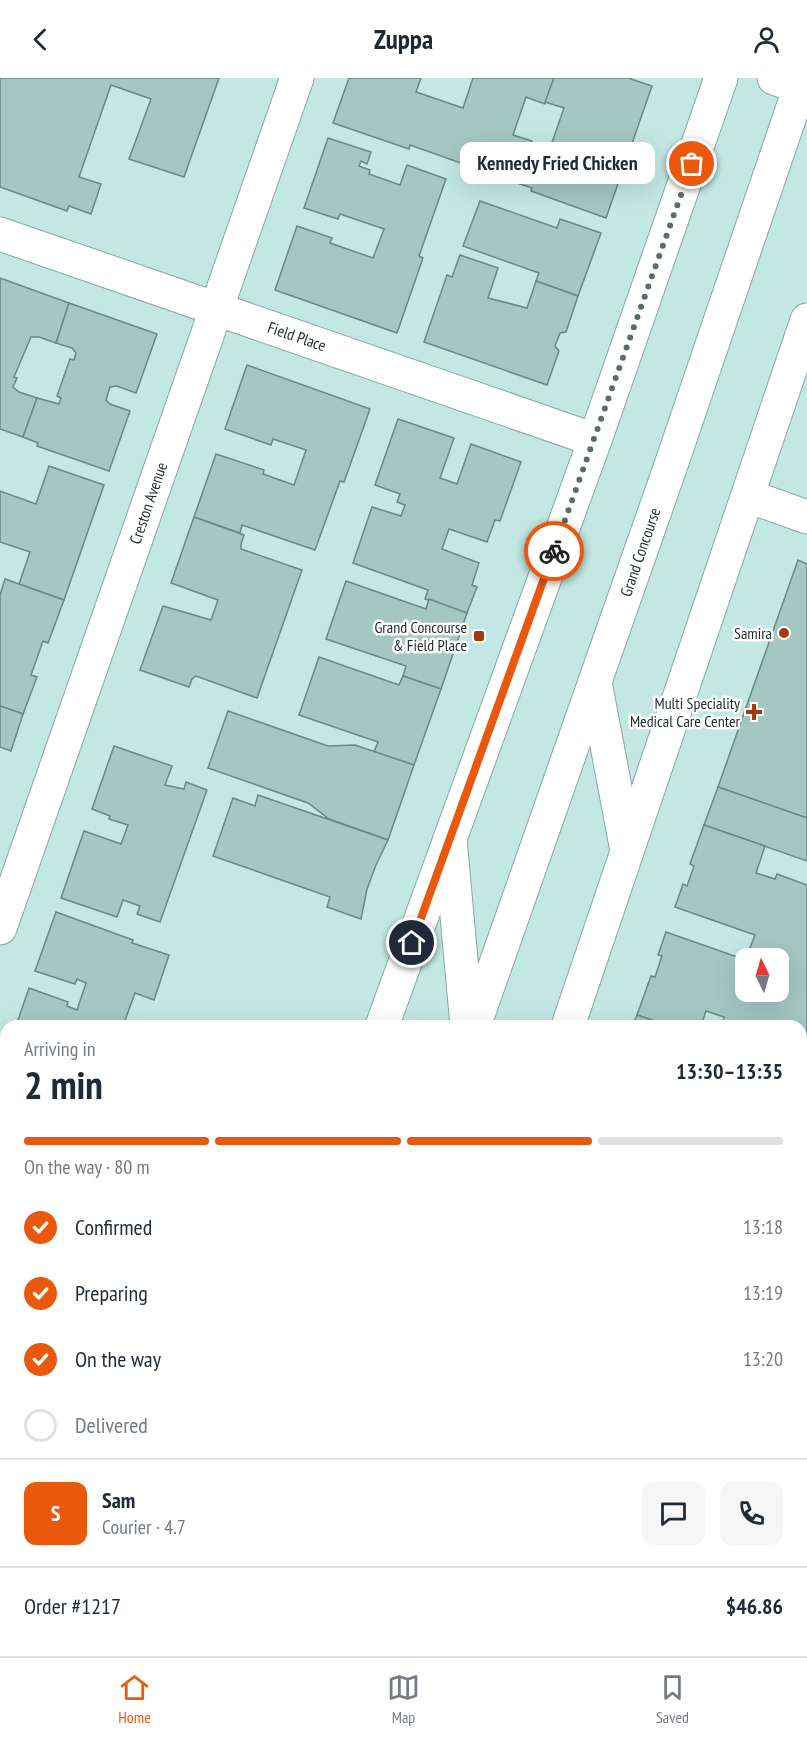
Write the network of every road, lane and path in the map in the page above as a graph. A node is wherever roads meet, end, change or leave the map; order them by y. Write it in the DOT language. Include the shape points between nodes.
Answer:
graph roads {
  1 [pos="297,78"];
  2 [pos="721,78"];
  3 [pos="796,83"];
  4 [pos="0,234"];
  5 [pos="215,308"];
  6 [pos="807,320"];
  7 [pos="594,440"];
  8 [pos="748,496"];
  9 [pos="807,517"];
  10 [pos="595,681"];
  11 [pos="450,839"];
  12 [pos="627,851"];
  13 [pos="0,928"];
  14 [pos="384,1020"];
  15 [pos="466,1020"];
  16 [pos="476,1020"];
  17 [pos="570,1020"];
  1 -- 5 [label="street, Creston Avenue"];
  2 -- 7 [label="street"];
  3 -- 10 [label="street, Grand Concourse"];
  4 -- 5 [label="street, Field Place"];
  5 -- 7 [label="street, Field Place"];
  5 -- 13 [label="street, Creston Avenue"];
  6 -- 8 [label="street"];
  7 -- 11 [label="street"];
  8 -- 9 [label="street"];
  8 -- 12 [label="street"];
  10 -- 12 [label="street"];
  10 -- 16 [label="street, Grand Concourse"];
  11 -- 14 [label="street"];
  11 -- 15 [label="street"];
  12 -- 17 [label="street"];
}
